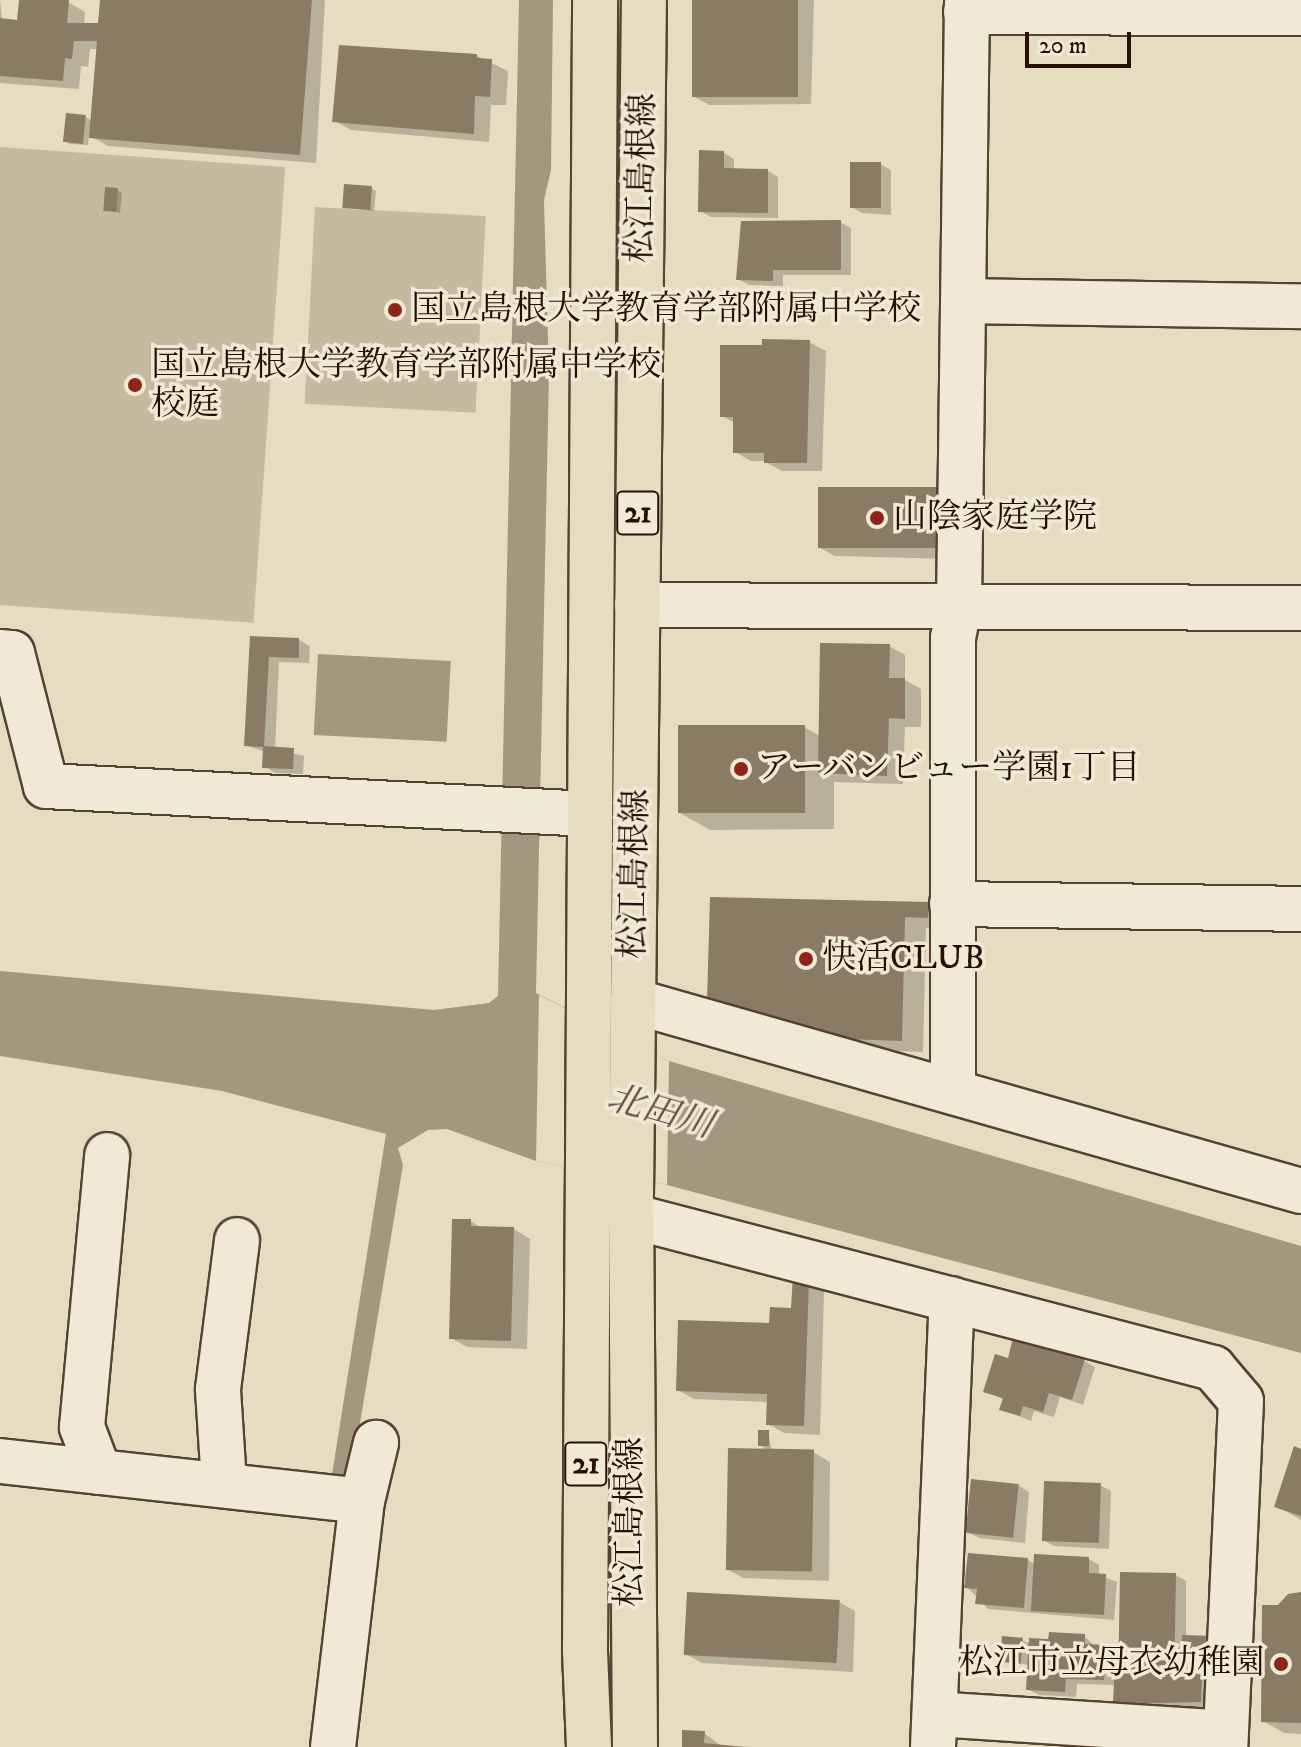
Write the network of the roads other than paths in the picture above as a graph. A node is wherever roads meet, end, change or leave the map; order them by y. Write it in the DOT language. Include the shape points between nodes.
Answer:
graph roads {
  1 [pos="595,0"];
  2 [pos="644,0"];
  3 [pos="966,6"];
  4 [pos="1301,13"];
  5 [pos="965,301"];
  6 [pos="1301,306"];
  7 [pos="637,605"];
  8 [pos="959,606"];
  9 [pos="1301,608"];
  10 [pos="0,652"];
  11 [pos="590,814"];
  12 [pos="952,904"];
  13 [pos="1301,909"];
  14 [pos="634,1014"];
  15 [pos="953,1090"];
  16 [pos="107,1155"];
  17 [pos="1301,1191"];
  18 [pos="631,1206"];
  19 [pos="237,1240"];
  20 [pos="952,1299"];
  21 [pos="376,1443"];
  22 [pos="0,1461"];
  23 [pos="99,1472"];
  24 [pos="224,1483"];
  25 [pos="362,1501"];
  26 [pos="934,1730"];
  27 [pos="1225,1740"];
  28 [pos="333,1747"];
  29 [pos="589,1747"];
  30 [pos="635,1747"];
  1 -- 11 [label="main road, 松江島根線 / 21"];
  2 -- 7 [label="main road, 松江島根線 / 21"];
  3 -- 4 [label="street"];
  3 -- 5 [label="street"];
  5 -- 6 [label="street"];
  5 -- 8 [label="street"];
  7 -- 8 [label="street"];
  7 -- 14 [label="main road, 松江島根線 / 21"];
  8 -- 9 [label="street"];
  8 -- 12 [label="street" via="953,638"];
  10 -- 11 [label="street" via="12,653 46,786"];
  11 -- 29 [label="main road, 松江島根線 / 21" via="585,1650"];
  12 -- 13 [label="street"];
  12 -- 15 [label="street"];
  14 -- 15 [label="street"];
  14 -- 18 [label="main road, 松江島根線 / 21"];
  15 -- 17 [label="street"];
  16 -- 23 [label="street" via="82,1427"];
  18 -- 20 [label="street"];
  18 -- 30 [label="main road, 松江島根線 / 21"];
  19 -- 24 [label="street" via="218,1389"];
  20 -- 26 [label="street"];
  20 -- 27 [label="street" via="1213,1368 1241,1401"];
  21 -- 25 [label="street"];
  22 -- 23 [label="street"];
  23 -- 24 [label="street"];
  24 -- 25 [label="street"];
  25 -- 28 [label="street"];
  26 -- 27 [label="street"];
}
